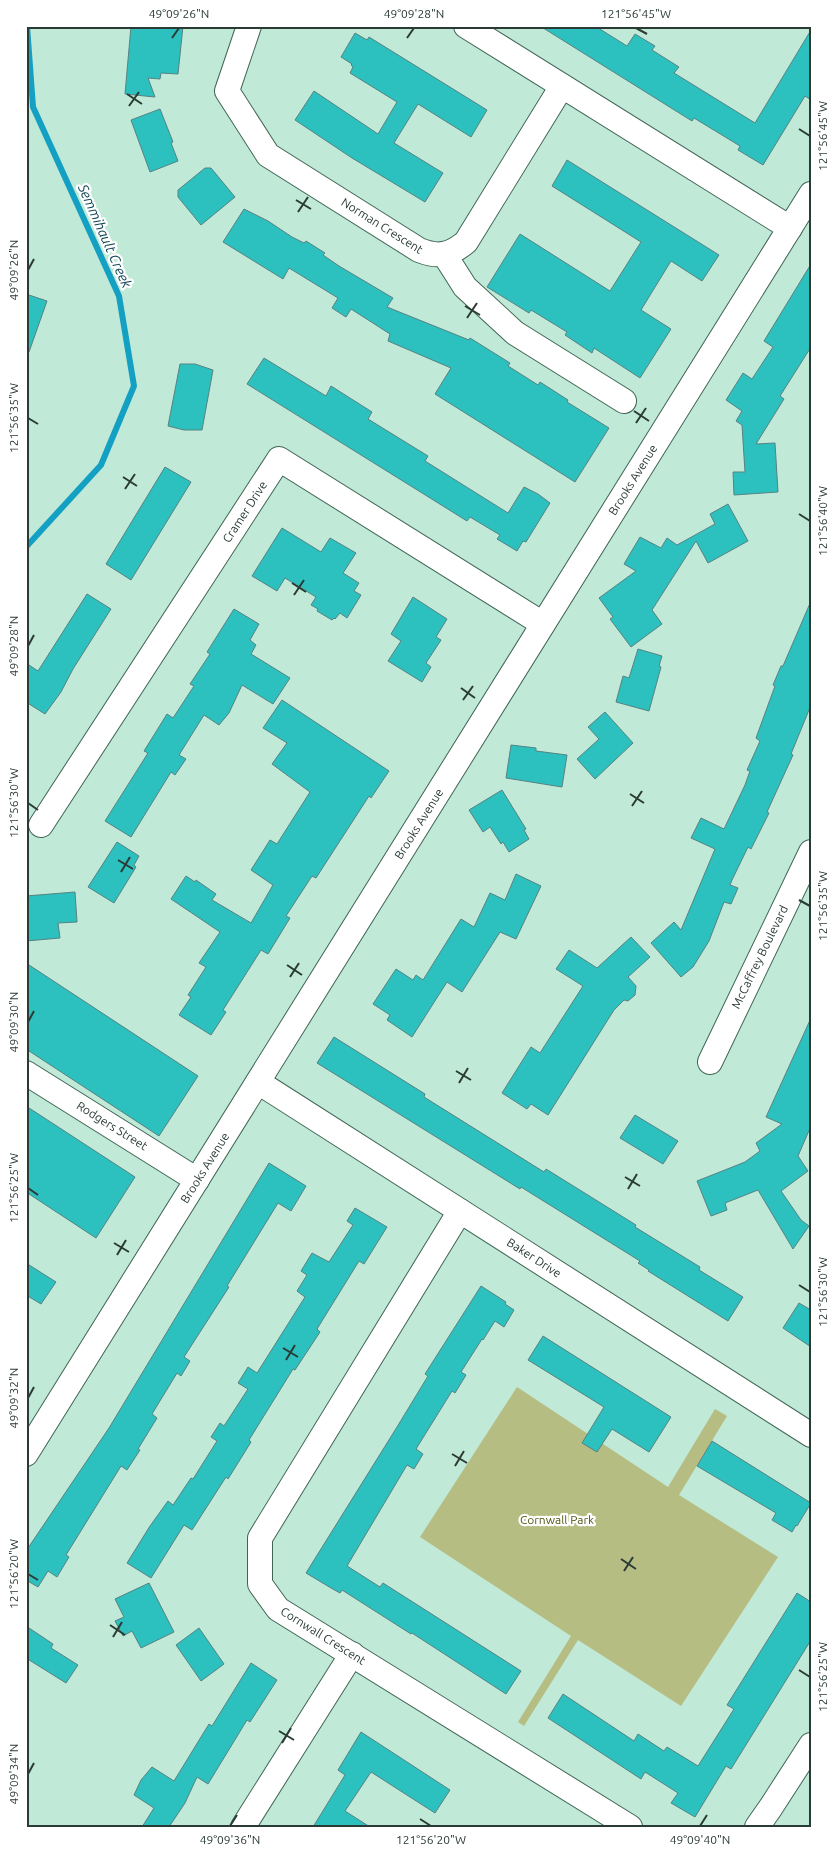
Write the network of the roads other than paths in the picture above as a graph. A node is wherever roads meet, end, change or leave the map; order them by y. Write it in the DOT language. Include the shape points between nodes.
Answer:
graph roads {
  1 [pos="249,26"];
  2 [pos="466,26"];
  3 [pos="562,86"];
  4 [pos="811,194"];
  5 [pos="790,228"];
  6 [pos="444,254"];
  7 [pos="624,401"];
  8 [pos="543,624"];
  9 [pos="41,825"];
  10 [pos="811,852"];
  11 [pos="710,1062"];
  12 [pos="26,1073"];
  13 [pos="258,1082"];
  14 [pos="197,1180"];
  15 [pos="460,1211"];
  16 [pos="811,1434"];
  17 [pos="26,1454"];
  18 [pos="352,1654"];
  19 [pos="811,1745"];
  20 [pos="243,1827"];
  21 [pos="630,1827"];
  22 [pos="757,1827"];
  1 -- 6 [label="street, Norman Crescent" via="227,91 268,155 419,250 432,255"];
  2 -- 3 [label="street"];
  3 -- 5 [label="street"];
  3 -- 6 [label="street" via="466,242"];
  4 -- 5 [label="street, Brooks Avenue"];
  5 -- 8 [label="street, Brooks Avenue"];
  6 -- 7 [label="street" via="465,287 515,333"];
  8 -- 9 [label="street, Cramer Drive" via="279,459"];
  8 -- 13 [label="street, Brooks Avenue"];
  10 -- 11 [label="street, McCaffrey Boulevard"];
  12 -- 14 [label="street, Rodgers Street"];
  13 -- 14 [label="street, Brooks Avenue"];
  13 -- 15 [label="street, Baker Drive"];
  14 -- 17 [label="street, Brooks Avenue"];
  15 -- 16 [label="street, Baker Drive"];
  15 -- 18 [label="street, Cornwall Crescent" via="260,1538 260,1584 278,1608"];
  18 -- 20 [label="street"];
  18 -- 21 [label="street, Cornwall Crescent"];
  19 -- 22 [label="street"];
}
